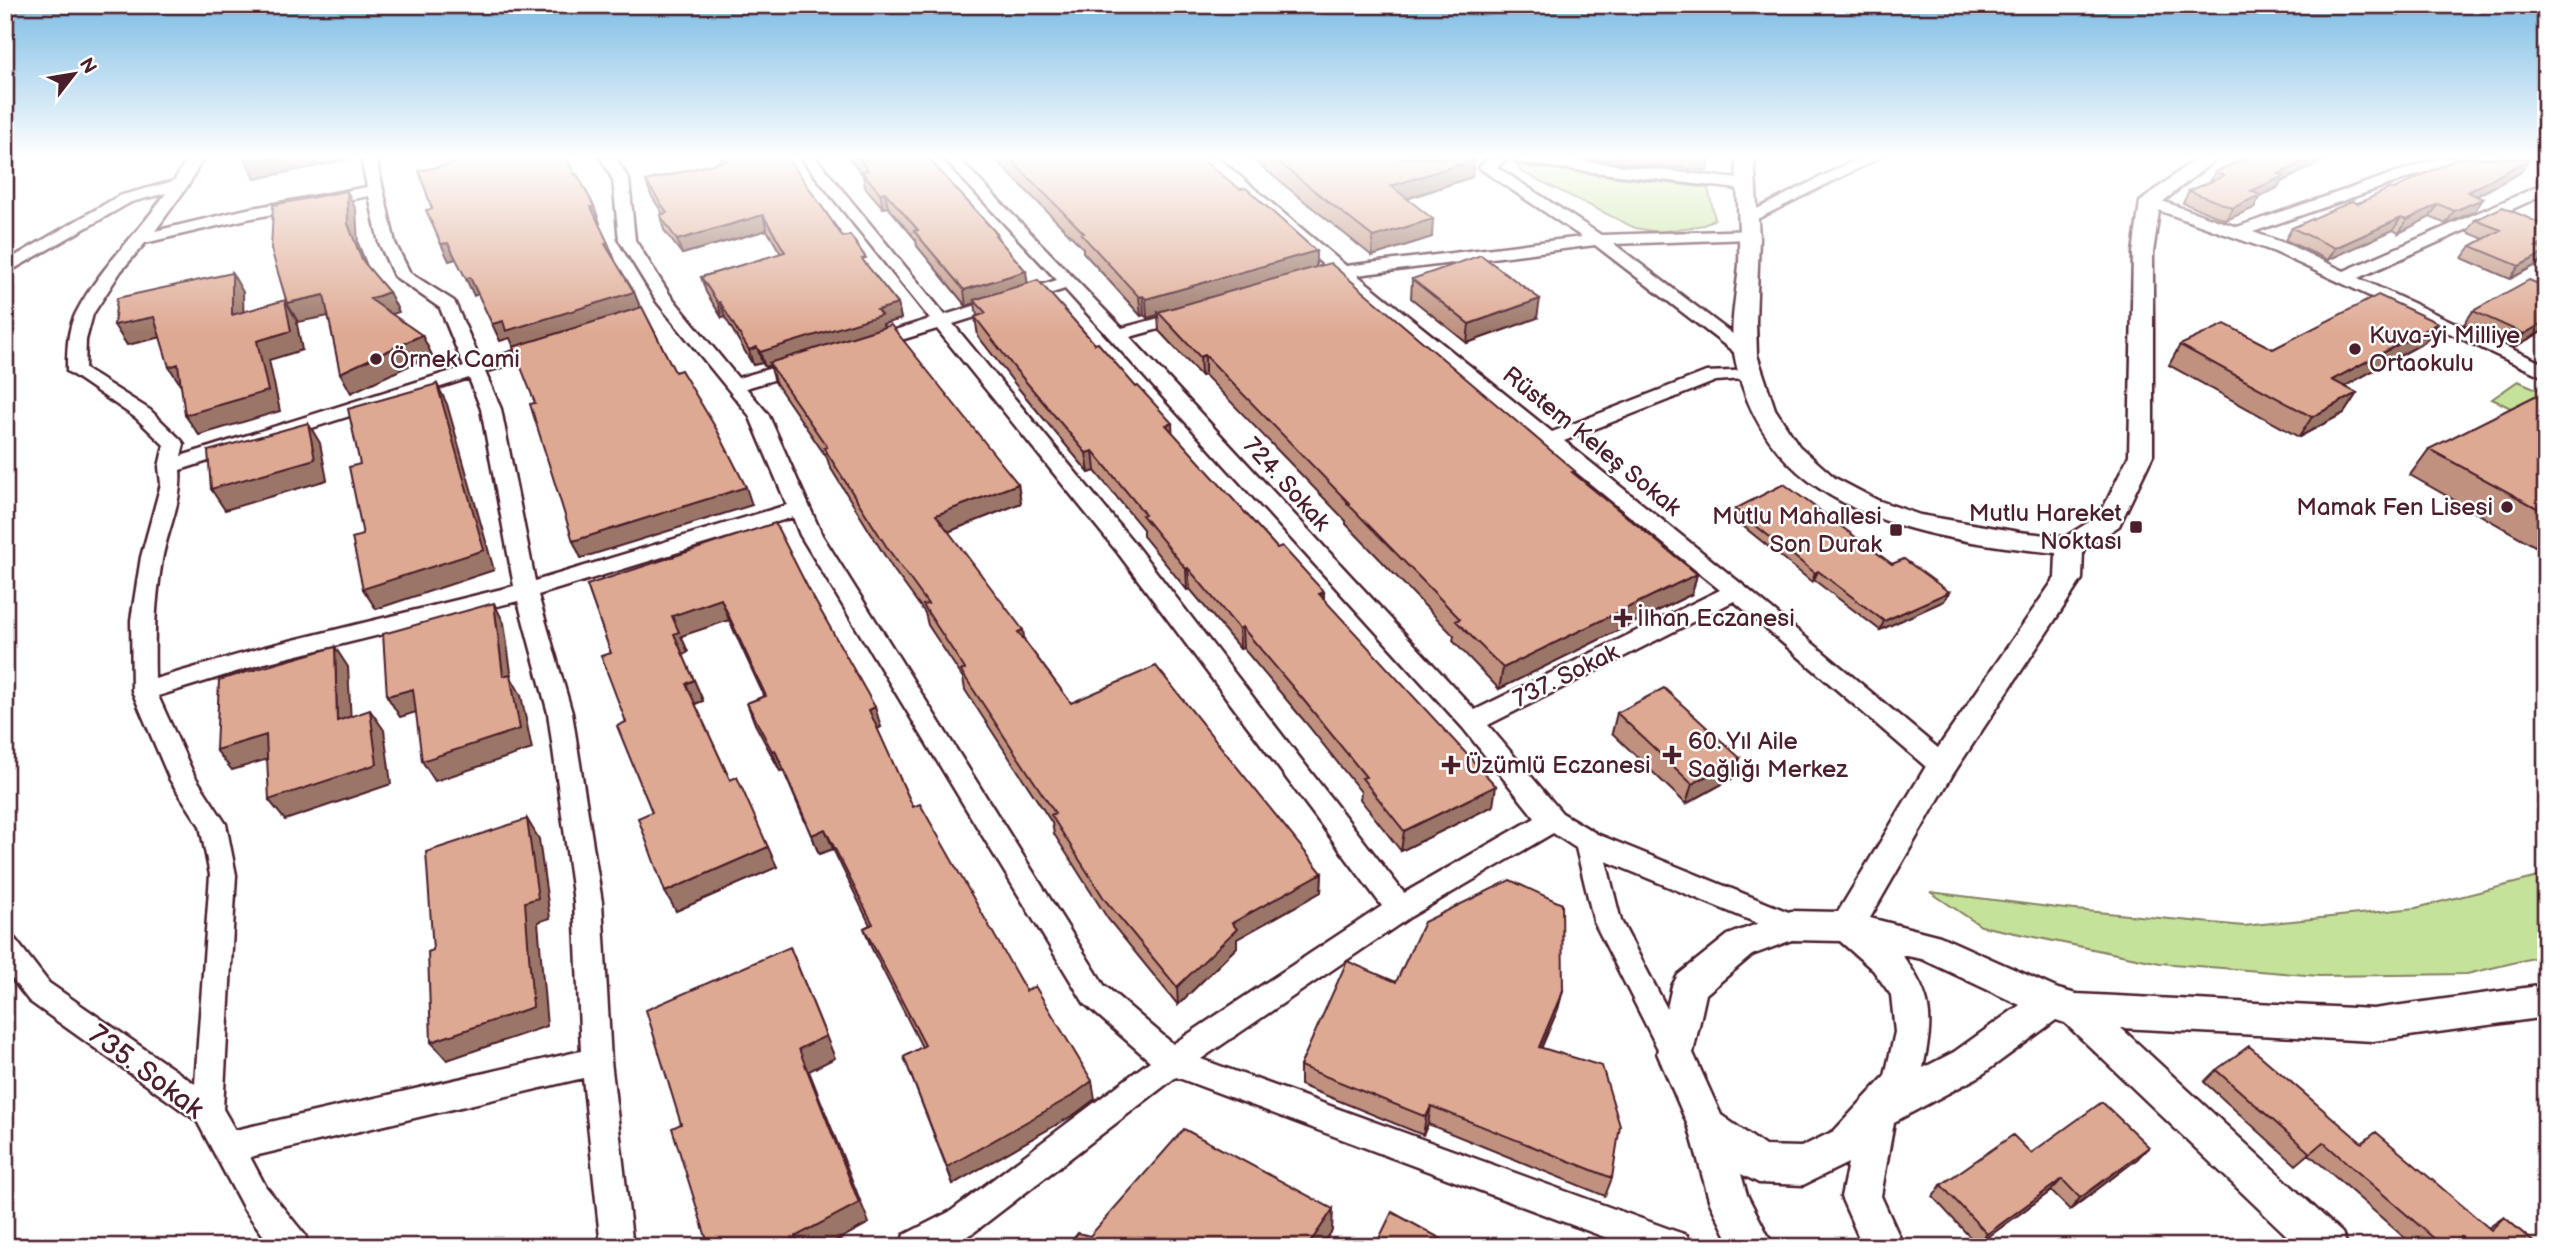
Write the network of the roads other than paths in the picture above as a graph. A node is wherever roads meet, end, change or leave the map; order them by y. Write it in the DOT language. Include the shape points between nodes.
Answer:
graph roads {
  1 [pos="94,216"];
  2 [pos="156,216"];
  3 [pos="237,216"];
  4 [pos="381,216"];
  5 [pos="625,216"];
  6 [pos="855,216"];
  7 [pos="1004,216"];
  8 [pos="1277,216"];
  9 [pos="1565,216"];
  10 [pos="1749,216"];
  11 [pos="1764,216"];
  12 [pos="2148,216"];
  13 [pos="2192,216"];
  14 [pos="2283,216"];
  15 [pos="2481,216"];
  16 [pos="1749,225"];
  17 [pos="2238,232"];
  18 [pos="138,240"];
  19 [pos="1598,240"];
  20 [pos="5,270"];
  21 [pos="1341,271"];
  22 [pos="2344,277"];
  23 [pos="1316,278"];
  24 [pos="1066,283"];
  25 [pos="1205,311"];
  26 [pos="941,321"];
  27 [pos="1118,335"];
  28 [pos="566,341"];
  29 [pos="851,350"];
  30 [pos="825,358"];
  31 [pos="1748,363"];
  32 [pos="475,369"];
  33 [pos="2546,372"];
  34 [pos="735,386"];
  35 [pos="1549,440"];
  36 [pos="169,467"];
  37 [pos="800,508"];
  38 [pos="2070,546"];
  39 [pos="526,591"];
  40 [pos="1736,591"];
  41 [pos="144,691"];
  42 [pos="1472,722"];
  43 [pos="1942,766"];
  44 [pos="1553,820"];
  45 [pos="1588,842"];
  46 [pos="1400,909"];
  47 [pos="1791,925"];
  48 [pos="1847,927"];
  49 [pos="5,948"];
  50 [pos="2546,1001"];
  51 [pos="2064,1007"];
  52 [pos="1675,1053"];
  53 [pos="596,1061"];
  54 [pos="1172,1062"];
  55 [pos="208,1111"];
  56 [pos="1877,1111"];
  57 [pos="1708,1128"];
  58 [pos="228,1147"];
  59 [pos="293,1247"];
  60 [pos="617,1247"];
  61 [pos="916,1247"];
  62 [pos="1675,1247"];
  63 [pos="1754,1247"];
  64 [pos="1884,1247"];
  65 [pos="2328,1247"];
  1 -- 20 [label="street"];
  2 -- 18 [label="street"];
  3 -- 18 [label="street"];
  4 -- 32 [label="street" via="402,276 448,305"];
  5 -- 34 [label="street" via="627,240 665,310"];
  6 -- 26 [label="street"];
  7 -- 24 [label="street, 724. Sokak"];
  8 -- 21 [label="street, Rüstem Keleş Sokak"];
  9 -- 19 [label="street"];
  10 -- 16 [label="street"];
  11 -- 16 [label="street"];
  12 -- 38 [label="street" via="2143,253 2141,455 2110,520"];
  13 -- 17 [label="street"];
  14 -- 17 [label="street"];
  15 -- 22 [label="street"];
  16 -- 19 [label="street"];
  16 -- 31 [label="street"];
  17 -- 22 [label="street"];
  18 -- 36 [label="street" via="84,314 76,371 143,414 174,444"];
  19 -- 21 [label="street"];
  19 -- 31 [label="street"];
  21 -- 23 [label="street"];
  21 -- 35 [label="street, Rüstem Keleş Sokak"];
  22 -- 33 [label="street"];
  24 -- 26 [label="street"];
  24 -- 27 [label="street, 724. Sokak"];
  25 -- 27 [label="street"];
  26 -- 29 [label="street"];
  26 -- 46 [label="street" via="1126,548"];
  27 -- 42 [label="street, 724. Sokak"];
  28 -- 32 [label="street"];
  30 -- 34 [label="street"];
  31 -- 35 [label="street"];
  31 -- 38 [label="street" via="1773,433 1800,464 1877,512 1965,535"];
  32 -- 36 [label="street"];
  32 -- 39 [label="street" via="491,409"];
  34 -- 37 [label="street" via="758,414"];
  35 -- 40 [label="street, Rüstem Keleş Sokak"];
  36 -- 41 [label="street" via="171,484 142,620"];
  37 -- 39 [label="street"];
  37 -- 54 [label="street" via="811,535 1094,995"];
  38 -- 43 [label="street" via="2068,579"];
  39 -- 41 [label="street" via="265,655"];
  39 -- 53 [label="street" via="560,713 588,902"];
  40 -- 42 [label="street, 737. Sokak"];
  40 -- 43 [label="street, Rüstem Keleş Sokak"];
  41 -- 55 [label="street" via="183,780 213,824 223,875"];
  42 -- 44 [label="street, 724. Sokak"];
  43 -- 48 [label="street"];
  44 -- 45 [label="street, 724. Sokak"];
  44 -- 46 [label="street"];
  45 -- 47 [label="street, 724. Sokak"];
  45 -- 52 [label="street" via="1608,922"];
  46 -- 54 [label="street"];
  47 -- 48 [label="street"];
  47 -- 52 [label="street" via="1740,944 1690,986"];
  48 -- 51 [label="street" via="1928,946"];
  48 -- 56 [label="street" via="1885,959 1908,991 1913,1032 1901,1085"];
  49 -- 55 [label="street, 735. Sokak" via="39,992"];
  50 -- 51 [label="street" via="2373,1025"];
  51 -- 56 [label="street"];
  51 -- 65 [label="street"];
  52 -- 57 [label="street"];
  53 -- 58 [label="street"];
  53 -- 60 [label="street"];
  54 -- 61 [label="street" via="962,1222"];
  54 -- 62 [label="street"];
  55 -- 58 [label="street, 735. Sokak"];
  56 -- 57 [label="street" via="1847,1144 1803,1166 1759,1164"];
  56 -- 64 [label="street" via="1861,1197"];
  57 -- 63 [label="street" via="1730,1203"];
  58 -- 59 [label="street, 735. Sokak" via="255,1198"];
}
